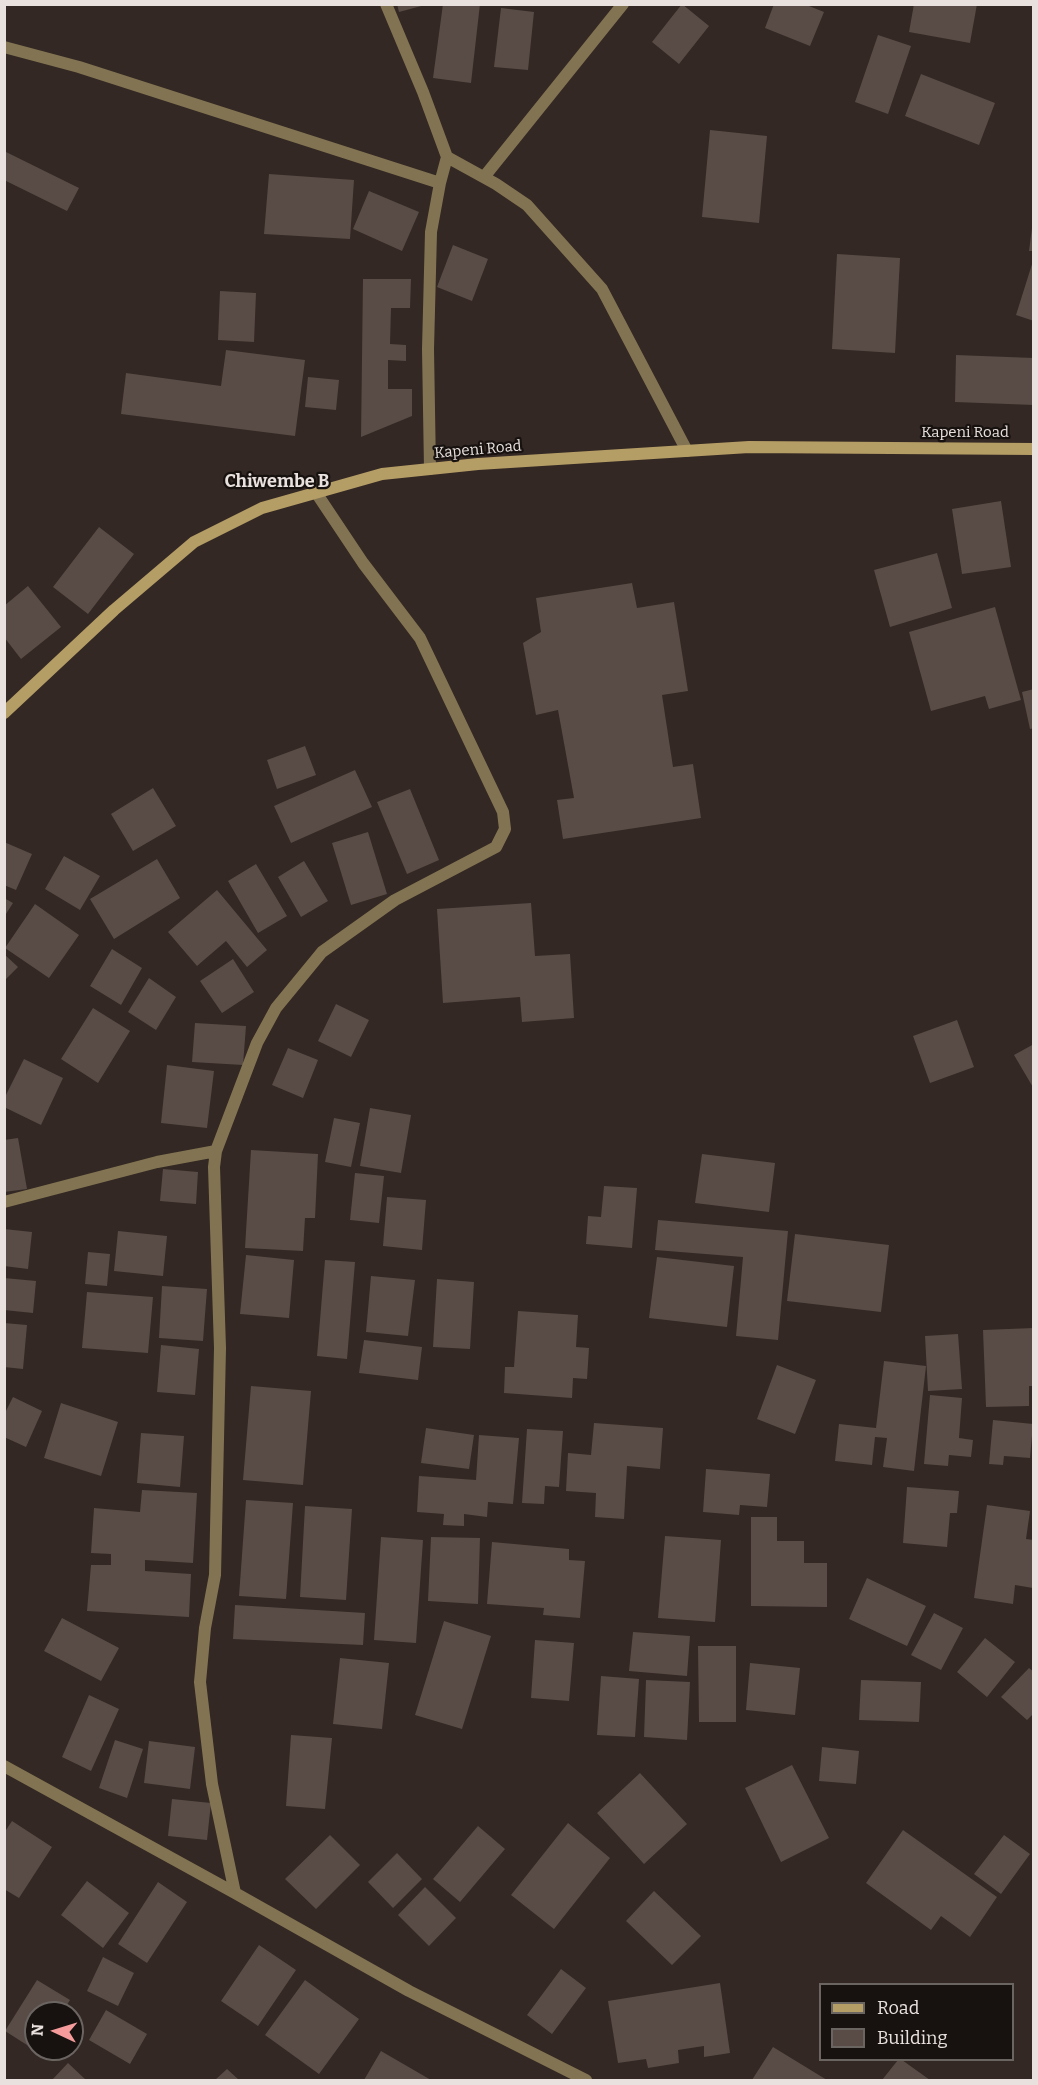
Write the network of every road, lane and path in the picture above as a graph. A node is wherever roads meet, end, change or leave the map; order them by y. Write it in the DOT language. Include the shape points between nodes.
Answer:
graph roads {
  1 [pos="386,4"];
  2 [pos="623,4"];
  3 [pos="4,48"];
  4 [pos="447,157"];
  5 [pos="484,177"];
  6 [pos="440,183"];
  7 [pos="1034,449"];
  8 [pos="687,451"];
  9 [pos="430,469"];
  10 [pos="315,491"];
  11 [pos="4,713"];
  12 [pos="216,1150"];
  13 [pos="4,1202"];
  14 [pos="4,1766"];
  15 [pos="235,1893"];
  16 [pos="586,2080"];
  1 -- 4 [label="street"];
  2 -- 5 [label="street"];
  3 -- 6 [label="street" via="80,67"];
  4 -- 5 [label="street"];
  4 -- 6 [label="street"];
  5 -- 8 [label="street" via="527,205 602,289"];
  6 -- 9 [label="street" via="431,232"];
  7 -- 8 [label="main road, Kapeni Road" via="749,447"];
  8 -- 9 [label="main road, Kapeni Road"];
  9 -- 10 [label="main road, Kapeni Road" via="382,474"];
  10 -- 11 [label="main road, Kapeni Road" via="262,508 194,542"];
  10 -- 12 [label="street" via="420,638 503,812 505,829 496,847 395,900 322,952 276,1008 257,1043"];
  12 -- 13 [label="street"];
  12 -- 15 [label="street" via="220,1348 215,1575 200,1682 212,1784"];
  14 -- 15 [label="street"];
  15 -- 16 [label="street" via="409,1991"];
}
